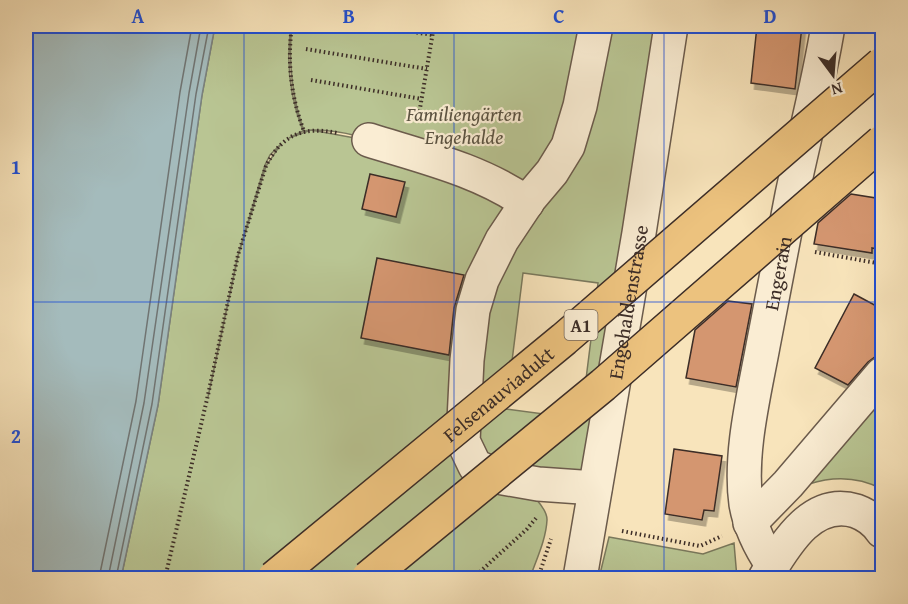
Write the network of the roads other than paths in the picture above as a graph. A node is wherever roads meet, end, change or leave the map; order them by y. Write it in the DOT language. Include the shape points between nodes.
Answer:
graph roads {
  1 [pos="596,26"];
  2 [pos="671,26"];
  3 [pos="828,26"];
  4 [pos="882,64"];
  5 [pos="369,140"];
  6 [pos="882,142"];
  7 [pos="526,203"];
  8 [pos="882,374"];
  9 [pos="580,487"];
  10 [pos="739,529"];
  11 [pos="882,531"];
  12 [pos="769,572"];
  13 [pos="274,579"];
  14 [pos="368,579"];
  15 [pos="580,579"];
  1 -- 7 [label="street" via="568,146"];
  2 -- 9 [label="street, Engehaldenstrasse" via="639,233"];
  3 -- 10 [label="street, Engerain" via="751,411 746,501"];
  4 -- 13 [label="highway, Felsenauviadukt / A1, bridge" via="564,339"];
  5 -- 7 [label="street" via="465,170"];
  6 -- 14 [label="highway, bridge" via="603,385"];
  7 -- 9 [label="street" via="482,280 473,310 463,441 475,466 503,478"];
  8 -- 10 [label="street" via="788,484"];
  9 -- 15 [label="street, Engehaldenstrasse" via="589,525"];
  10 -- 12 [label="street, Engerain" via="762,550"];
  11 -- 12 [label="street" via="871,519 850,509 824,512 802,525"];
}
